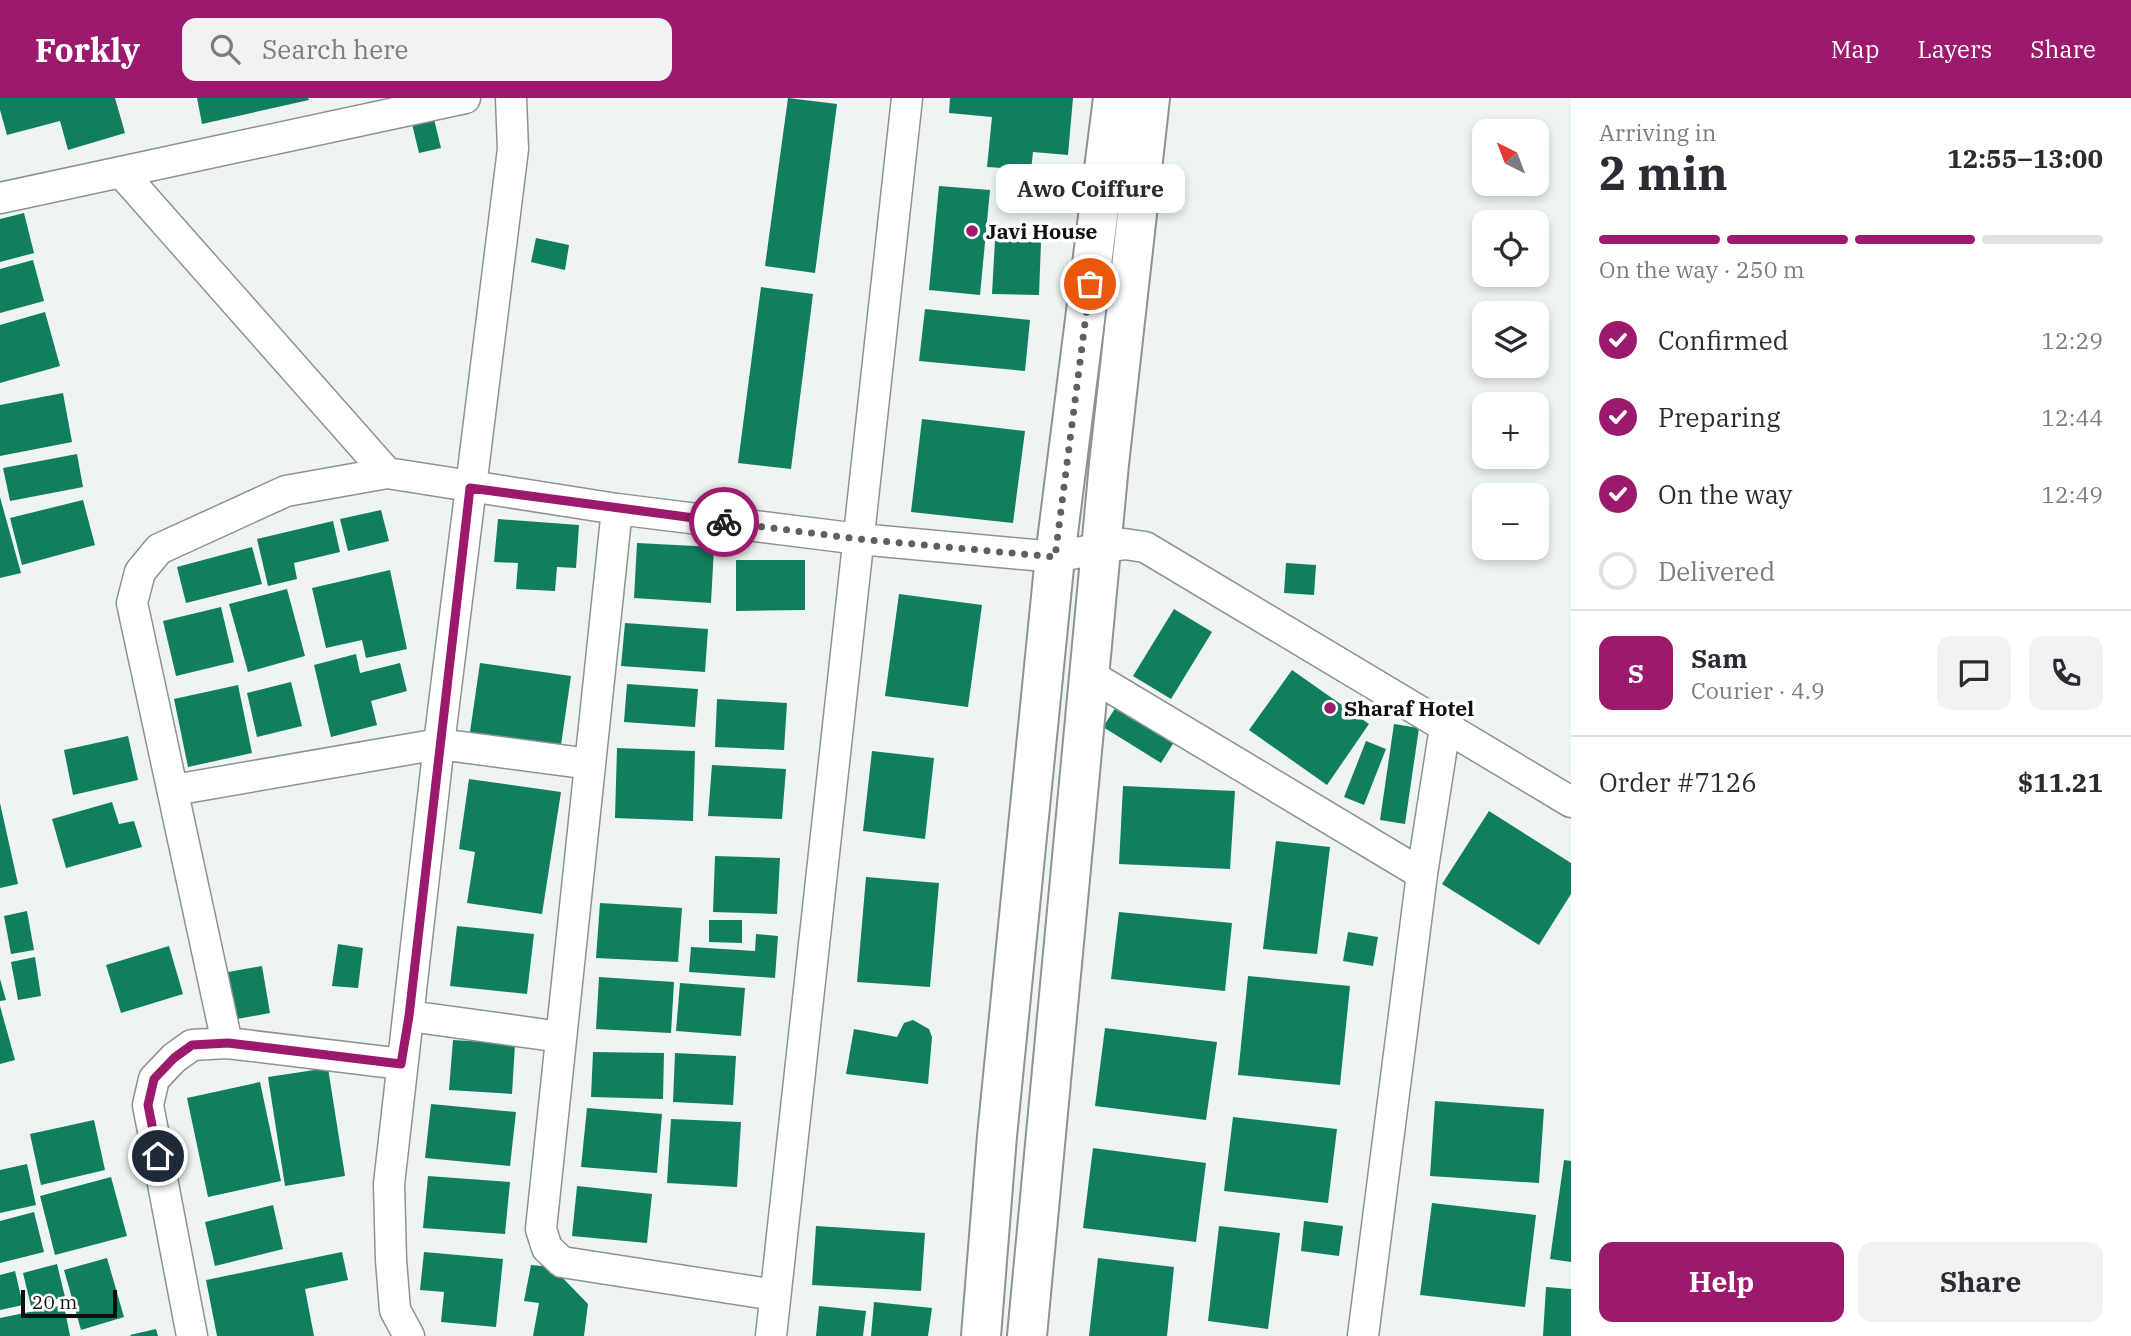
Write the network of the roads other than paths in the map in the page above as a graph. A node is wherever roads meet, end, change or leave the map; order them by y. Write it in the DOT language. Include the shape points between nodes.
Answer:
graph roads {
  1 [pos="465,98"];
  2 [pos="511,98"];
  3 [pos="906,98"];
  4 [pos="1113,98"];
  5 [pos="1150,98"];
  6 [pos="121,172"];
  7 [pos="0,198"];
  8 [pos="387,473"];
  9 [pos="470,488"];
  10 [pos="617,509"];
  11 [pos="859,539"];
  12 [pos="1102,546"];
  13 [pos="1055,557"];
  14 [pos="1090,675"];
  15 [pos="1445,727"];
  16 [pos="439,744"];
  17 [pos="590,764"];
  18 [pos="174,790"];
  19 [pos="1571,802"];
  20 [pos="1422,874"];
  21 [pos="409,1016"];
  22 [pos="561,1037"];
  23 [pos="228,1043"];
  24 [pos="401,1064"];
  25 [pos="775,1296"];
  26 [pos="395,1310"];
  27 [pos="192,1336"];
  28 [pos="381,1336"];
  29 [pos="409,1336"];
  30 [pos="771,1336"];
  31 [pos="981,1336"];
  32 [pos="1027,1336"];
  33 [pos="1363,1336"];
  1 -- 6 [label="street"];
  2 -- 9 [label="street" via="513,149"];
  3 -- 11 [label="street"];
  4 -- 13 [label="street"];
  5 -- 12 [label="street"];
  6 -- 7 [label="street"];
  6 -- 8 [label="street"];
  8 -- 9 [label="street"];
  8 -- 18 [label="street" via="286,491 159,549 140,572 132,603"];
  9 -- 10 [label="street"];
  9 -- 16 [label="street"];
  10 -- 11 [label="street"];
  10 -- 17 [label="street"];
  11 -- 13 [label="street"];
  11 -- 25 [label="street"];
  12 -- 13 [label="street"];
  12 -- 14 [label="street"];
  12 -- 15 [label="street" via="1145,547"];
  13 -- 31 [label="street"];
  14 -- 20 [label="street"];
  14 -- 32 [label="street"];
  15 -- 19 [label="street"];
  15 -- 20 [label="street"];
  16 -- 17 [label="street"];
  16 -- 18 [label="street"];
  16 -- 21 [label="street"];
  17 -- 22 [label="street"];
  18 -- 23 [label="street"];
  20 -- 33 [label="street"];
  21 -- 22 [label="street"];
  21 -- 24 [label="street"];
  22 -- 25 [label="street" via="541,1229 547,1248 562,1262"];
  23 -- 24 [label="street"];
  23 -- 27 [label="street" via="192,1045 174,1058 154,1079 148,1105"];
  24 -- 26 [label="street" via="389,1184"];
  25 -- 30 [label="street"];
  26 -- 28 [label="street"];
  26 -- 29 [label="street"];
}
